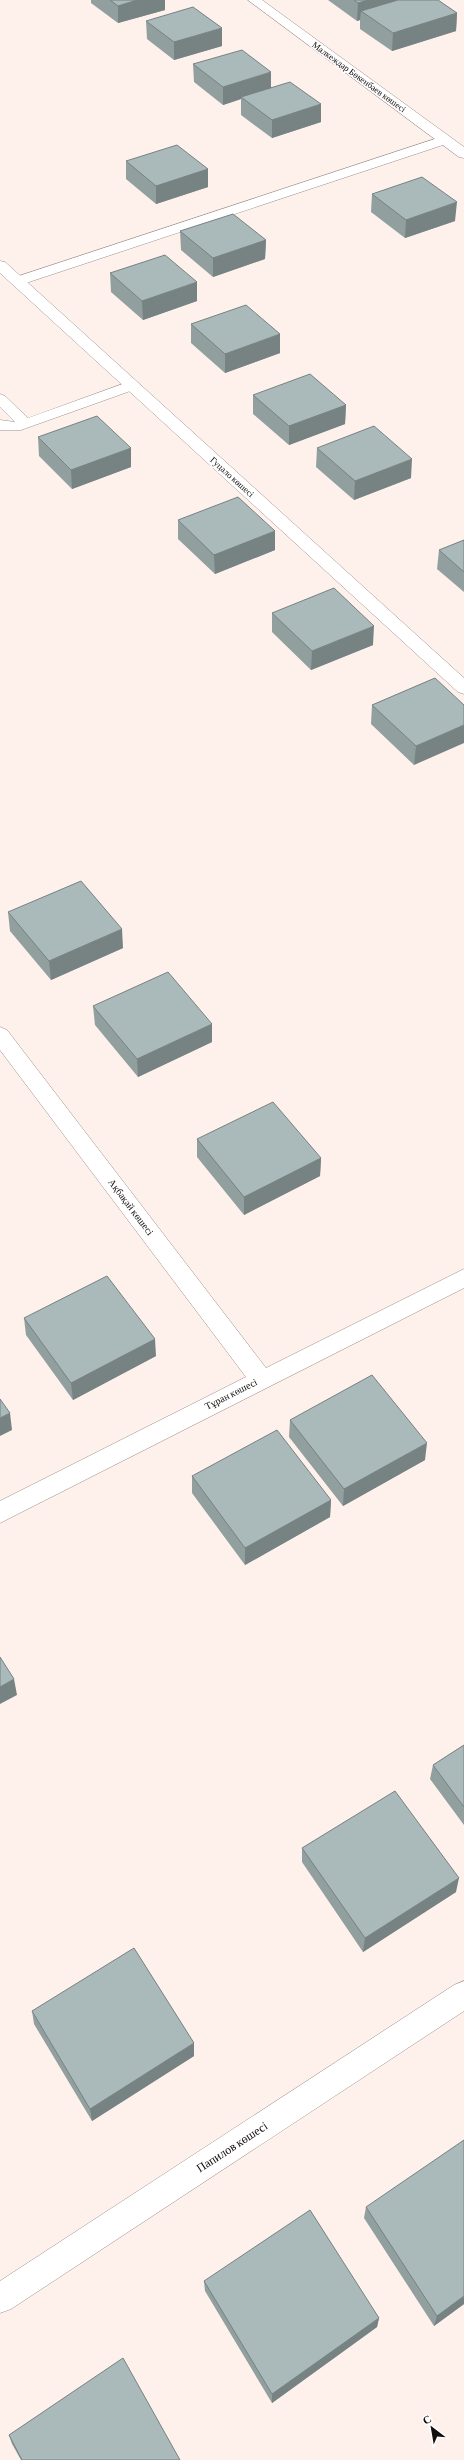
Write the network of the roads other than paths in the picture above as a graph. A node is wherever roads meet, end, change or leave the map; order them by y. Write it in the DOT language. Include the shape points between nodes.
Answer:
graph roads {
  1 [pos="254,0"];
  2 [pos="444,140"];
  3 [pos="464,154"];
  4 [pos="7,273"];
  5 [pos="131,386"];
  6 [pos="0,399"];
  7 [pos="26,424"];
  8 [pos="0,425"];
  9 [pos="464,688"];
  10 [pos="0,1035"];
  11 [pos="464,1278"];
  12 [pos="261,1379"];
  13 [pos="0,1513"];
  14 [pos="464,1995"];
  15 [pos="0,2298"];
  1 -- 2 [label="street, Малкеждар Бөкенбаев көшесі"];
  2 -- 3 [label="street, Малкеждар Бөкенбаев көшесі"];
  2 -- 4 [label="lane"];
  4 -- 5 [label="street, Гуцало көшесі"];
  5 -- 7 [label="lane"];
  5 -- 9 [label="street, Гуцало көшесі"];
  6 -- 7 [label="lane"];
  7 -- 8 [label="lane" via="16,427"];
  10 -- 12 [label="street, Ақбақай көшесі"];
  11 -- 12 [label="street, Тұран көшесі"];
  12 -- 13 [label="street, Тұран көшесі"];
  14 -- 15 [label="street, Папилов көшесі"];
}
